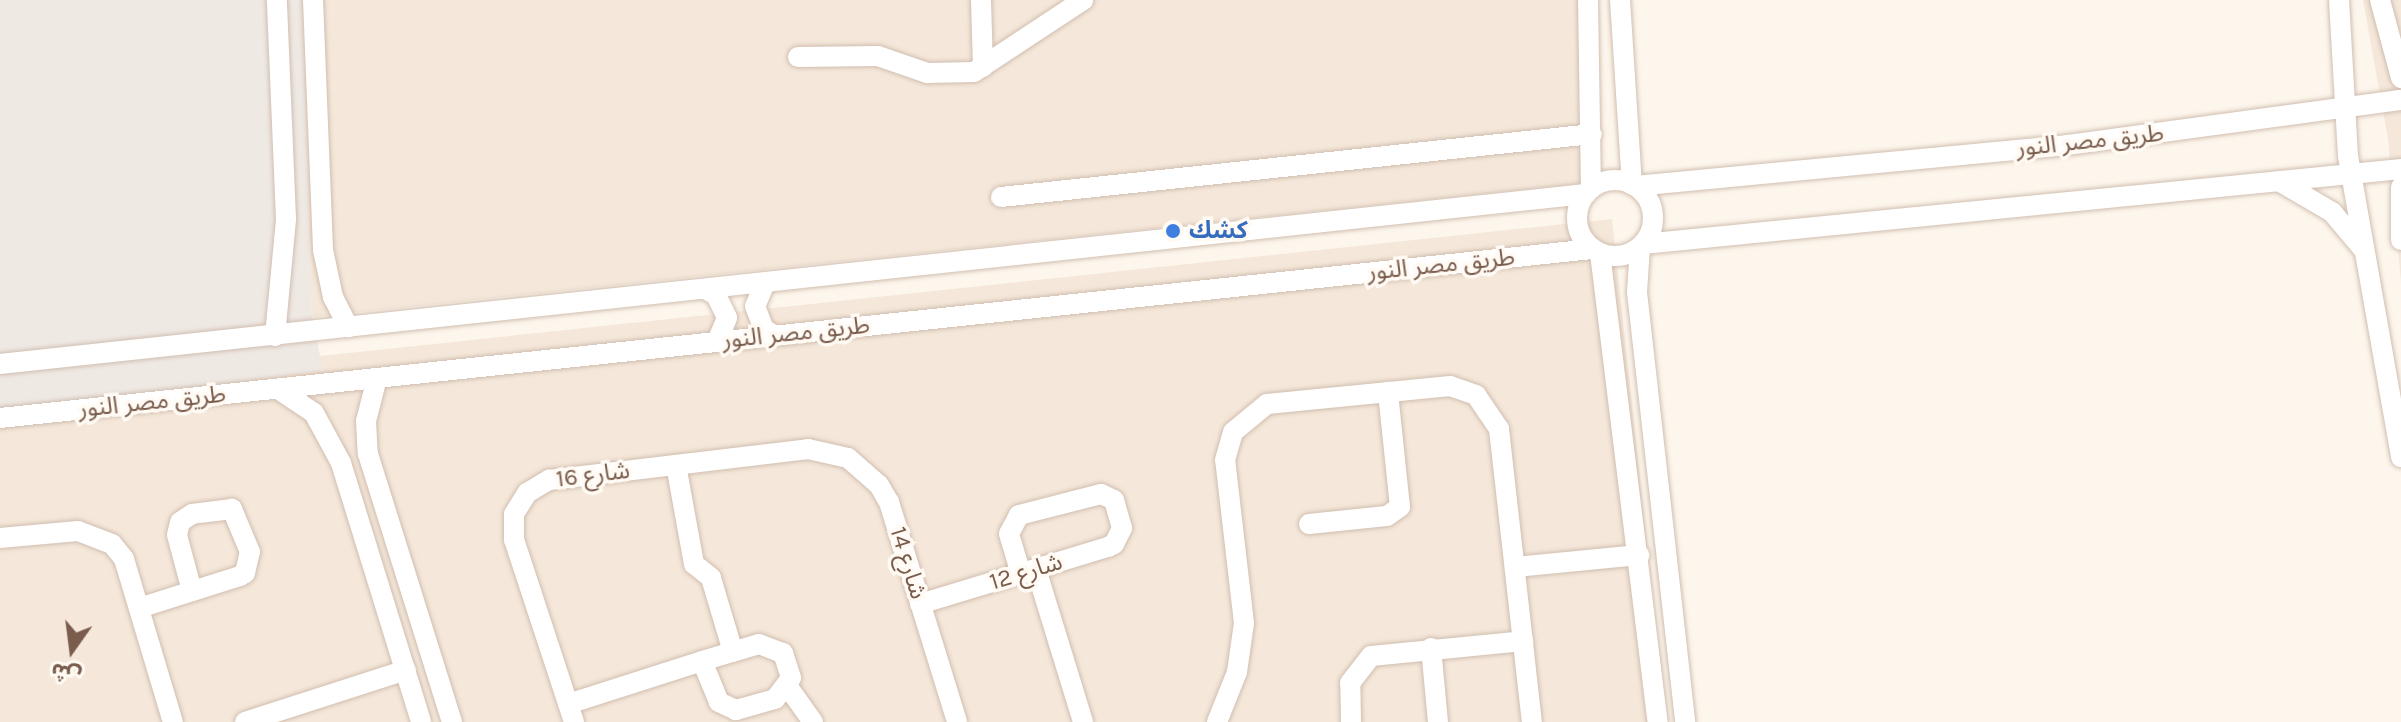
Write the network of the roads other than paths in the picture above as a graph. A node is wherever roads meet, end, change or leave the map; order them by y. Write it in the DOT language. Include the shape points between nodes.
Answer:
graph roads {
  1 [pos="277,0"];
  2 [pos="313,0"];
  3 [pos="981,0"];
  4 [pos="1083,0"];
  5 [pos="1588,0"];
  6 [pos="1620,0"];
  7 [pos="2339,0"];
  8 [pos="2380,0"];
  9 [pos="798,57"];
  10 [pos="983,67"];
  11 [pos="2401,78"];
  12 [pos="2401,100"];
  13 [pos="2346,110"];
  14 [pos="1592,144"];
  15 [pos="1628,151"];
  16 [pos="2401,169"];
  17 [pos="2353,175"];
  18 [pos="2279,181"];
  19 [pos="1633,186"];
  20 [pos="2401,187"];
  21 [pos="1588,192"];
  22 [pos="1001,197"];
  23 [pos="2401,240"];
  24 [pos="1642,245"];
  25 [pos="286,250"];
  26 [pos="323,250"];
  27 [pos="1597,251"];
  28 [pos="2368,258"];
  29 [pos="765,283"];
  30 [pos="705,289"];
  31 [pos="1637,292"];
  32 [pos="1609,293"];
  33 [pos="348,327"];
  34 [pos="275,336"];
  35 [pos="775,336"];
  36 [pos="717,341"];
  37 [pos="0,364"];
  38 [pos="377,378"];
  39 [pos="278,389"];
  40 [pos="1388,392"];
  41 [pos="0,418"];
  42 [pos="808,449"];
  43 [pos="2401,457"];
  44 [pos="676,465"];
  45 [pos="1309,524"];
  46 [pos="0,538"];
  47 [pos="1639,555"];
  48 [pos="1515,567"];
  49 [pos="1028,571"];
  50 [pos="192,591"];
  51 [pos="920,604"];
  52 [pos="139,608"];
  53 [pos="1523,641"];
  54 [pos="1431,648"];
  55 [pos="733,652"];
  56 [pos="702,661"];
  57 [pos="406,670"];
  58 [pos="788,687"];
  59 [pos="571,713"];
  60 [pos="173,722"];
  61 [pos="245,722"];
  62 [pos="421,722"];
  63 [pos="452,722"];
  64 [pos="813,722"];
  65 [pos="957,722"];
  66 [pos="1083,722"];
  67 [pos="1217,722"];
  68 [pos="1351,722"];
  69 [pos="1438,722"];
  70 [pos="1532,722"];
  71 [pos="1658,722"];
  72 [pos="1685,722"];
  1 -- 25 [label="street"];
  2 -- 26 [label="street"];
  3 -- 10 [label="street"];
  4 -- 10 [label="street" via="1036,26"];
  5 -- 14 [label="street"];
  6 -- 15 [label="street"];
  7 -- 13 [label="street"];
  8 -- 11 [label="street"];
  9 -- 10 [label="street" via="878,56 927,73"];
  12 -- 13 [label="street, طريق مصر النور"];
  13 -- 17 [label="street"];
  13 -- 19 [label="street, طريق مصر النور" via="2067,145"];
  14 -- 15 [label="street"];
  14 -- 21 [label="street"];
  14 -- 22 [label="street"];
  15 -- 19 [label="street"];
  16 -- 17 [label="street"];
  17 -- 18 [label="street"];
  17 -- 28 [label="street"];
  18 -- 24 [label="street"];
  18 -- 28 [label="street" via="2332,212"];
  19 -- 21 [label="street" via="1610,181"];
  19 -- 24 [label="street" via="1652,208"];
  20 -- 23 [label="street"];
  21 -- 27 [label="street" via="1577,223"];
  21 -- 29 [label="street"];
  24 -- 27 [label="street" via="1624,255"];
  24 -- 31 [label="street"];
  25 -- 26 [label="street"];
  25 -- 34 [label="street"];
  26 -- 33 [label="street" via="333,297"];
  27 -- 32 [label="street"];
  27 -- 35 [label="street, طريق مصر النور"];
  28 -- 43 [label="street"];
  29 -- 30 [label="street"];
  29 -- 35 [label="street" via="755,306 764,329"];
  30 -- 33 [label="street"];
  30 -- 36 [label="street" via="724,306 724,331"];
  31 -- 32 [label="street"];
  31 -- 72 [label="street"];
  32 -- 47 [label="street"];
  33 -- 34 [label="street"];
  34 -- 37 [label="street"];
  35 -- 36 [label="street, طريق مصر النور"];
  36 -- 38 [label="street, طريق مصر النور"];
  38 -- 39 [label="street, طريق مصر النور"];
  38 -- 63 [label="street" via="366,421 368,454"];
  39 -- 41 [label="street, طريق مصر النور"];
  39 -- 57 [label="street" via="314,413 341,463"];
  40 -- 45 [label="street" via="1400,507 1387,516"];
  40 -- 48 [label="street" via="1450,386 1487,404 1499,429"];
  40 -- 67 [label="street" via="1267,404 1233,432 1225,460 1244,623 1237,672"];
  42 -- 44 [label="street, شارع 16"];
  42 -- 51 [label="street, شارع 14" via="848,458 879,485"];
  44 -- 55 [label="street" via="694,564 711,578"];
  44 -- 59 [label="street, شارع 16" via="549,480 519,503 514,540"];
  46 -- 52 [label="street" via="78,531 105,538 124,559"];
  47 -- 48 [label="street"];
  47 -- 71 [label="street"];
  48 -- 53 [label="street"];
  49 -- 49 [label="street, شارع 12" via="1009,534 1019,515 1106,494 1114,500 1122,528 1108,547"];
  49 -- 51 [label="street, شارع 12"];
  49 -- 66 [label="street"];
  50 -- 50 [label="street" via="249,568 247,541 232,509 192,514 180,522 177,535"];
  50 -- 52 [label="street"];
  51 -- 65 [label="street, شارع 14"];
  52 -- 60 [label="street"];
  53 -- 54 [label="street"];
  53 -- 70 [label="street"];
  54 -- 68 [label="street" via="1382,652 1362,663 1350,683"];
  54 -- 69 [label="street"];
  55 -- 56 [label="street"];
  55 -- 58 [label="street" via="759,644 776,647 791,669"];
  56 -- 58 [label="street" via="715,696 730,709 775,699"];
  56 -- 59 [label="street"];
  57 -- 61 [label="street"];
  57 -- 62 [label="street"];
  58 -- 64 [label="street"];
}
